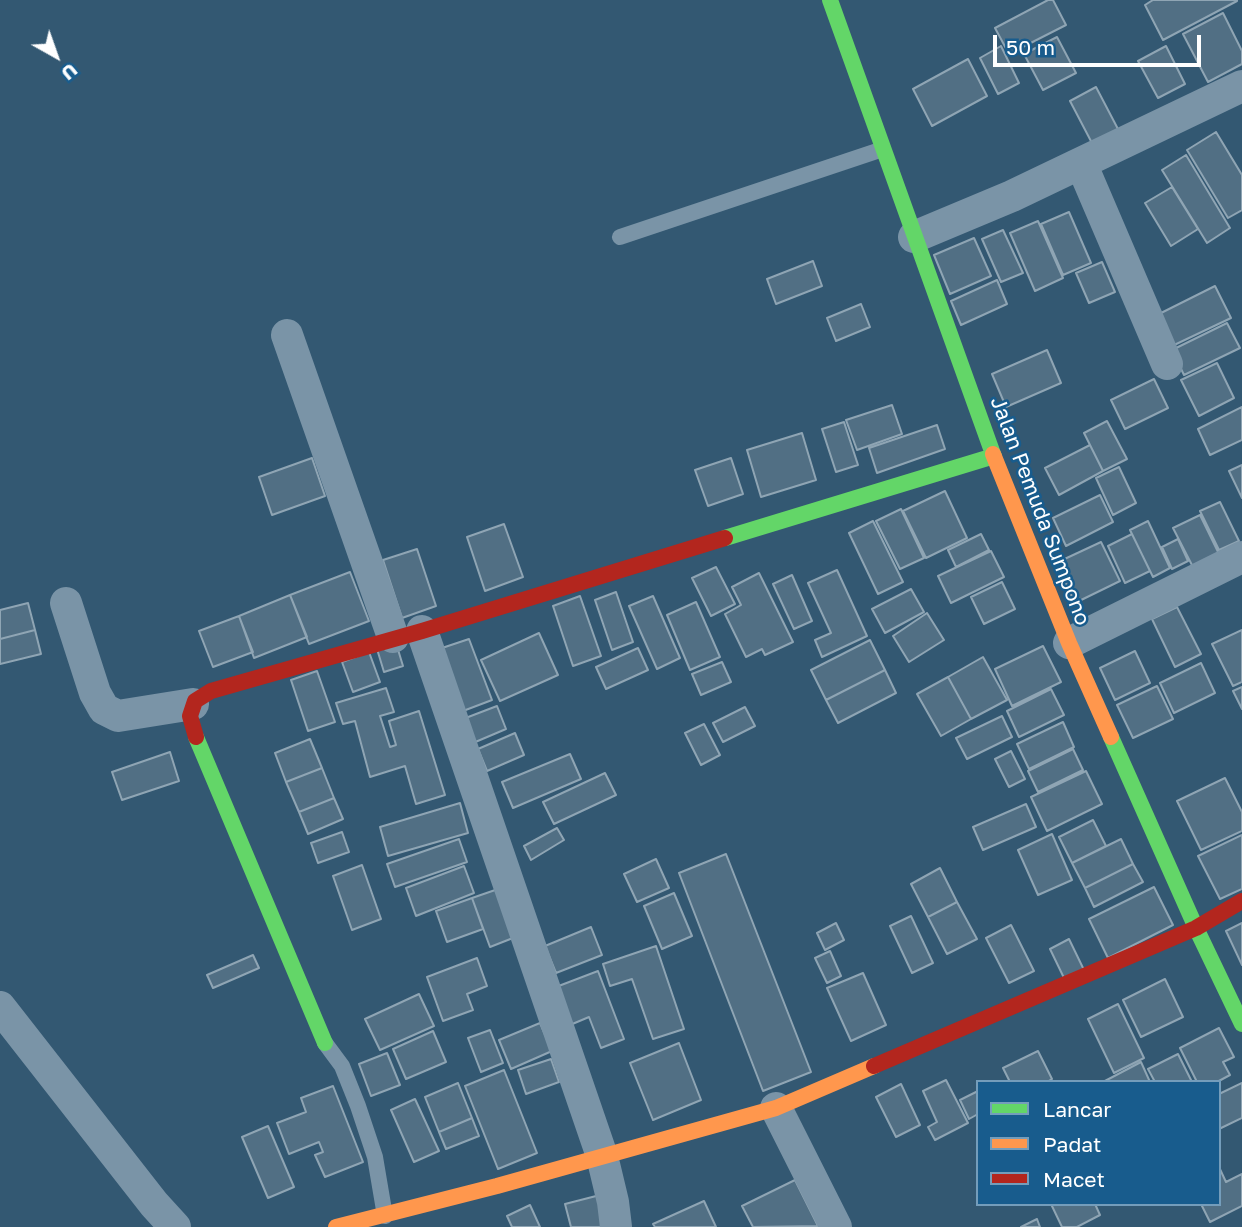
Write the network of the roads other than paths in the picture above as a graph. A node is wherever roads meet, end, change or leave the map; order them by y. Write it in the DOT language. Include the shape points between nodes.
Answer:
graph roads {
  1 [pos="830,0"];
  2 [pos="1242,86"];
  3 [pos="868,153"];
  4 [pos="1081,163"];
  5 [pos="620,237"];
  6 [pos="914,237"];
  7 [pos="287,335"];
  8 [pos="1167,364"];
  9 [pos="994,456"];
  10 [pos="1242,557"];
  11 [pos="66,603"];
  12 [pos="408,634"];
  13 [pos="1069,643"];
  14 [pos="193,705"];
  15 [pos="1242,901"];
  16 [pos="1196,928"];
  17 [pos="0,1007"];
  18 [pos="1242,1024"];
  19 [pos="325,1043"];
  20 [pos="776,1108"];
  21 [pos="602,1156"];
  22 [pos="399,1218"];
  23 [pos="175,1227"];
  24 [pos="336,1227"];
  25 [pos="616,1227"];
  26 [pos="836,1227"];
  1 -- 3 [label="street, Jalan Pemuda Sumpono"];
  2 -- 4 [label="street"];
  3 -- 5 [label="lane"];
  3 -- 6 [label="street, Jalan Pemuda Sumpono"];
  4 -- 6 [label="street"];
  4 -- 8 [label="street"];
  6 -- 9 [label="street, Jalan Pemuda Sumpono"];
  7 -- 12 [label="street"];
  9 -- 12 [label="street"];
  9 -- 13 [label="street, Jalan Pemuda Sumpono"];
  10 -- 13 [label="street"];
  11 -- 14 [label="street" via="104,709 118,716"];
  12 -- 14 [label="street" via="211,691"];
  12 -- 21 [label="street"];
  13 -- 16 [label="street, Jalan Pemuda Sumpono"];
  14 -- 19 [label="street" via="191,724"];
  15 -- 16 [label="street"];
  16 -- 18 [label="street, Jalan Pemuda Sumpono"];
  16 -- 20 [label="street"];
  17 -- 23 [label="street"];
  19 -- 22 [label="lane" via="342,1066"];
  20 -- 21 [label="street"];
  20 -- 26 [label="street"];
  21 -- 22 [label="street"];
  21 -- 25 [label="street"];
  22 -- 24 [label="street"];
}
